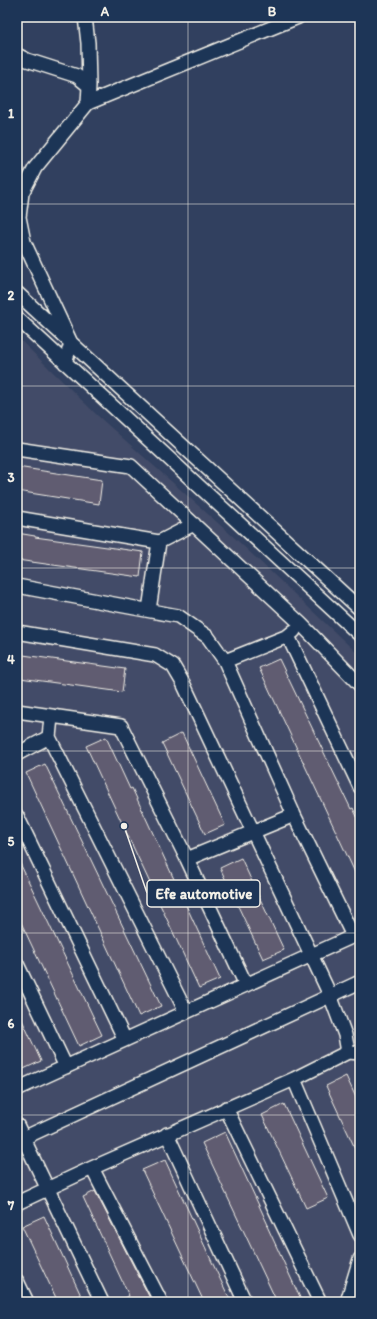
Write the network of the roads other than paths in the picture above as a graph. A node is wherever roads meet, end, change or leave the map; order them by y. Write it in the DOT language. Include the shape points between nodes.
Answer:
graph roads {
  1 [pos="85,17"];
  2 [pos="298,17"];
  3 [pos="17,55"];
  4 [pos="89,86"];
  5 [pos="88,103"];
  6 [pos="17,293"];
  7 [pos="17,318"];
  8 [pos="71,343"];
  9 [pos="65,363"];
  10 [pos="17,449"];
  11 [pos="17,518"];
  12 [pos="194,524"];
  13 [pos="159,542"];
  14 [pos="17,586"];
  15 [pos="360,608"];
  16 [pos="149,610"];
  17 [pos="301,624"];
  18 [pos="17,632"];
  19 [pos="360,635"];
  20 [pos="288,636"];
  21 [pos="225,661"];
  22 [pos="360,685"];
  23 [pos="17,711"];
  24 [pos="51,717"];
  25 [pos="49,737"];
  26 [pos="17,754"];
  27 [pos="360,787"];
  28 [pos="294,815"];
  29 [pos="17,816"];
  30 [pos="254,832"];
  31 [pos="188,858"];
  32 [pos="357,935"];
  33 [pos="311,956"];
  34 [pos="17,964"];
  35 [pos="360,982"];
  36 [pos="246,985"];
  37 [pos="330,995"];
  38 [pos="186,1012"];
  39 [pos="125,1040"];
  40 [pos="354,1052"];
  41 [pos="66,1067"];
  42 [pos="294,1079"];
  43 [pos="17,1089"];
  44 [pos="226,1108"];
  45 [pos="17,1125"];
  46 [pos="167,1134"];
  47 [pos="20,1140"];
  48 [pos="92,1168"];
  49 [pos="48,1188"];
  50 [pos="17,1203"];
  51 [pos="360,1235"];
  52 [pos="360,1259"];
  53 [pos="17,1281"];
  54 [pos="27,1302"];
  55 [pos="102,1302"];
  56 [pos="161,1302"];
  57 [pos="245,1302"];
  58 [pos="320,1302"];
  59 [pos="347,1302"];
  1 -- 4 [label="street"];
  2 -- 5 [label="street"];
  3 -- 4 [label="street" via="77,76"];
  4 -- 5 [label="street"];
  5 -- 8 [label="street" via="35,168 22,193 19,217 24,242"];
  6 -- 8 [label="street"];
  7 -- 9 [label="street"];
  8 -- 9 [label="street"];
  8 -- 15 [label="street"];
  9 -- 19 [label="street"];
  10 -- 12 [label="street" via="131,466"];
  11 -- 13 [label="street"];
  12 -- 13 [label="street"];
  12 -- 17 [label="street"];
  13 -- 16 [label="street"];
  14 -- 16 [label="street"];
  16 -- 21 [label="street" via="178,616 208,637"];
  17 -- 20 [label="street"];
  17 -- 22 [label="street"];
  18 -- 30 [label="street" via="155,655 172,666 183,683"];
  20 -- 21 [label="street"];
  20 -- 27 [label="street"];
  21 -- 28 [label="street"];
  23 -- 24 [label="street"];
  24 -- 25 [label="street"];
  24 -- 31 [label="street" via="121,726"];
  25 -- 26 [label="street"];
  25 -- 38 [label="street"];
  28 -- 30 [label="street"];
  28 -- 32 [label="street"];
  29 -- 39 [label="street"];
  30 -- 31 [label="street"];
  30 -- 33 [label="street"];
  31 -- 36 [label="street"];
  32 -- 33 [label="street"];
  33 -- 36 [label="street"];
  33 -- 37 [label="street"];
  34 -- 41 [label="street"];
  35 -- 37 [label="street"];
  36 -- 38 [label="street"];
  37 -- 40 [label="street"];
  37 -- 47 [label="street"];
  38 -- 39 [label="street"];
  39 -- 41 [label="street"];
  40 -- 42 [label="street"];
  41 -- 43 [label="street"];
  42 -- 44 [label="street"];
  42 -- 51 [label="street"];
  44 -- 46 [label="street"];
  44 -- 58 [label="street"];
  45 -- 47 [label="street"];
  46 -- 48 [label="street"];
  46 -- 57 [label="street"];
  47 -- 49 [label="street"];
  48 -- 49 [label="street"];
  48 -- 56 [label="street"];
  49 -- 50 [label="street"];
  49 -- 55 [label="street"];
  52 -- 59 [label="street"];
  53 -- 54 [label="street"];
}
